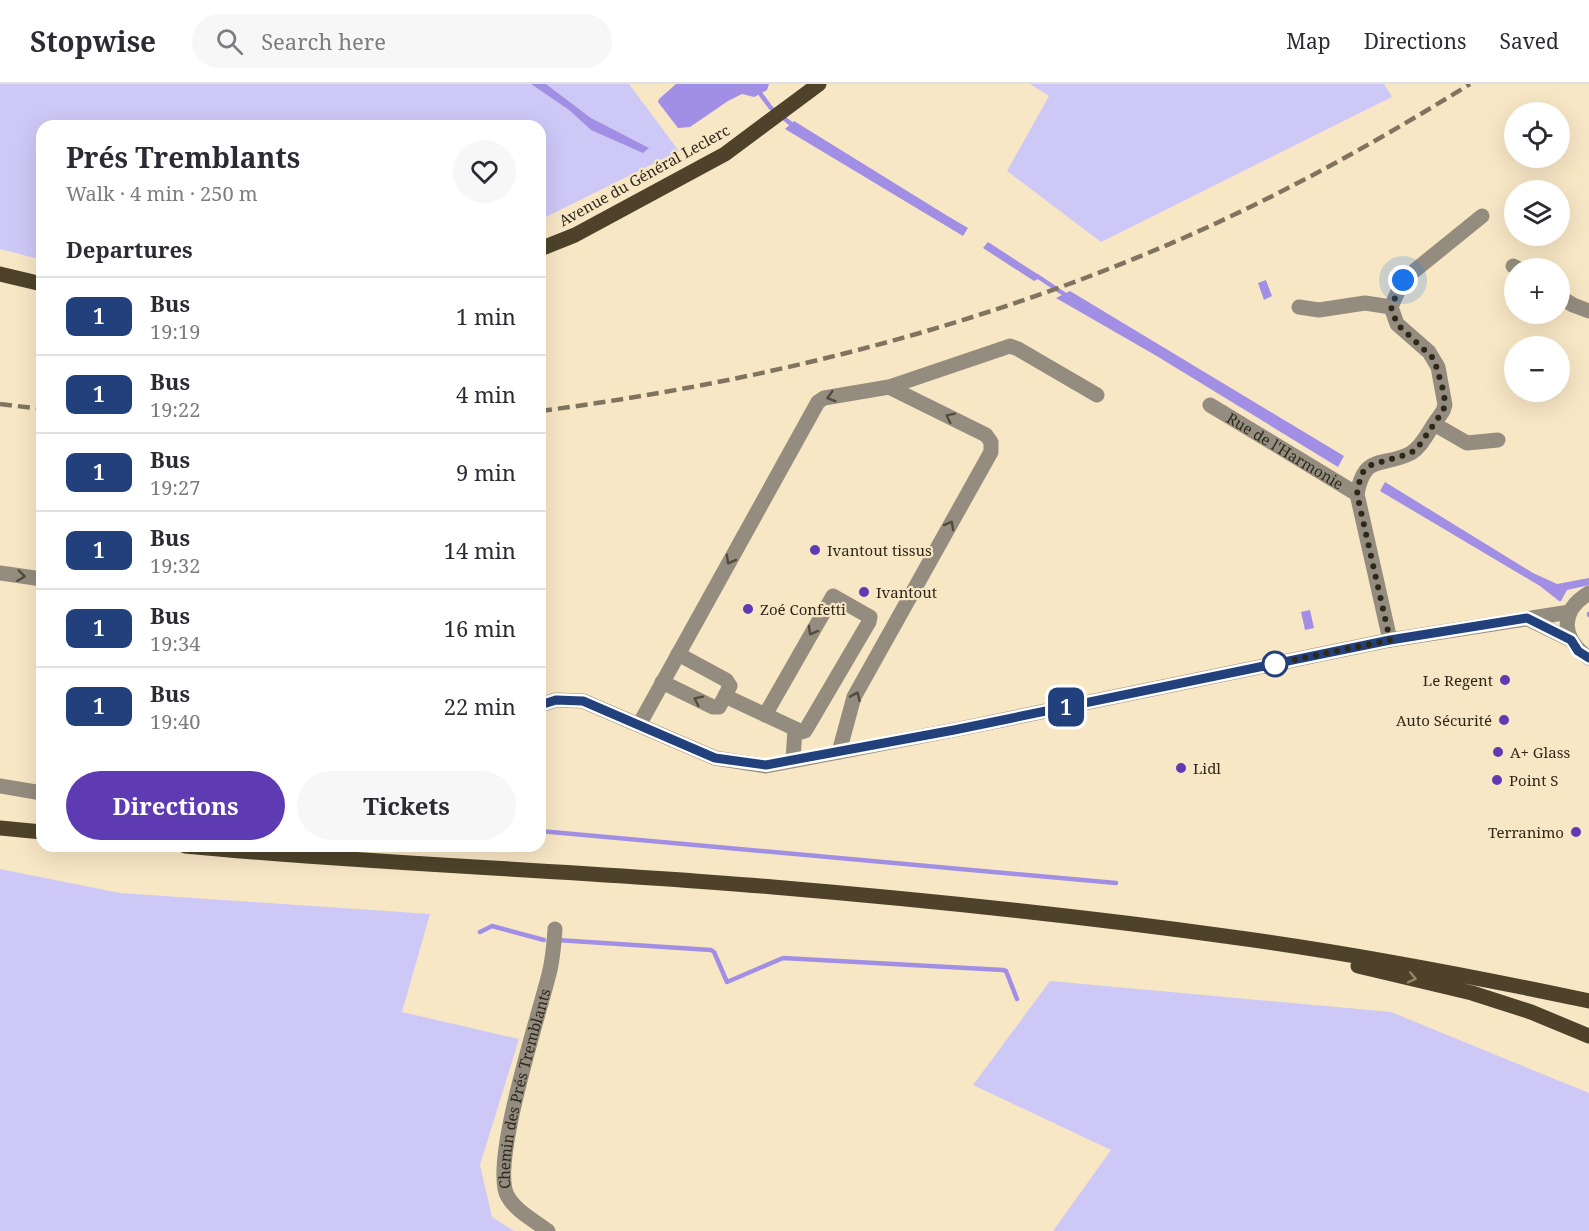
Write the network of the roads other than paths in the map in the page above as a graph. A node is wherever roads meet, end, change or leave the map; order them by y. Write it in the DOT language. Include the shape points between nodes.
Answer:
graph roads {
  1 [pos="819,84"];
  2 [pos="1482,216"];
  3 [pos="546,247"];
  4 [pos="0,274"];
  5 [pos="36,283"];
  6 [pos="1570,303"];
  7 [pos="1299,307"];
  8 [pos="1391,307"];
  9 [pos="1589,311"];
  10 [pos="888,387"];
  11 [pos="1097,395"];
  12 [pos="1210,405"];
  13 [pos="1434,424"];
  14 [pos="1498,440"];
  15 [pos="1357,494"];
  16 [pos="0,573"];
  17 [pos="36,578"];
  18 [pos="1589,593"];
  19 [pos="1570,612"];
  20 [pos="1527,618"];
  21 [pos="1390,640"];
  22 [pos="1571,640"];
  23 [pos="678,654"];
  24 [pos="1589,658"];
  25 [pos="662,682"];
  26 [pos="724,696"];
  27 [pos="546,703"];
  28 [pos="765,715"];
  29 [pos="639,725"];
  30 [pos="795,729"];
  31 [pos="839,752"];
  32 [pos="793,760"];
  33 [pos="0,786"];
  34 [pos="36,792"];
  35 [pos="0,828"];
  36 [pos="36,831"];
  37 [pos="271,852"];
  38 [pos="555,929"];
  39 [pos="1232,937"];
  40 [pos="1589,1001"];
  41 [pos="1589,1036"];
  42 [pos="548,1231"];
  1 -- 3 [label="main road, Avenue du Général Leclerc" via="725,154"];
  2 -- 8 [label="street" via="1403,280"];
  4 -- 5 [label="main road"];
  6 -- 9 [label="street"];
  7 -- 8 [label="street" via="1318,310 1365,303"];
  8 -- 13 [label="street" via="1397,324 1428,352 1438,367 1445,405"];
  10 -- 11 [label="street" via="1010,346"];
  10 -- 23 [label="street, one-way" via="828,396 818,402"];
  31 -- 10 [label="street, one-way" via="854,697 991,452 986,435"];
  12 -- 15 [label="street, Rue de l'Harmonie"];
  13 -- 14 [label="street" via="1467,443"];
  13 -- 15 [label="street" via="1412,452 1368,468 1360,479"];
  15 -- 21 [label="street, Rue de l'Harmonie"];
  16 -- 17 [label="street, one-way"];
  18 -- 19 [label="street"];
  19 -- 20 [label="street"];
  19 -- 22 [label="street"];
  20 -- 21 [label="street"];
  20 -- 22 [label="street"];
  21 -- 31 [label="street"];
  22 -- 24 [label="street"];
  23 -- 25 [label="street"];
  23 -- 26 [label="street" via="726,680 730,686"];
  26 -- 25 [label="street, one-way" via="719,707 713,708"];
  25 -- 29 [label="street"];
  26 -- 28 [label="street"];
  27 -- 29 [label="street" via="583,701"];
  28 -- 30 [label="street"];
  30 -- 28 [label="street, one-way" via="805,731 869,622 868,614 836,597 830,600"];
  29 -- 32 [label="street" via="715,758 766,765"];
  30 -- 32 [label="street"];
  31 -- 32 [label="street"];
  33 -- 34 [label="street"];
  35 -- 36 [label="main road"];
  37 -- 39 [label="main road" via="772,887"];
  38 -- 42 [label="street, Chemin des Prés Tremblants" via="550,973 509,1129 504,1173 507,1196"];
  39 -- 40 [label="main road" via="1416,966"];
  39 -- 41 [label="main road, one-way" via="1472,993"];
}
